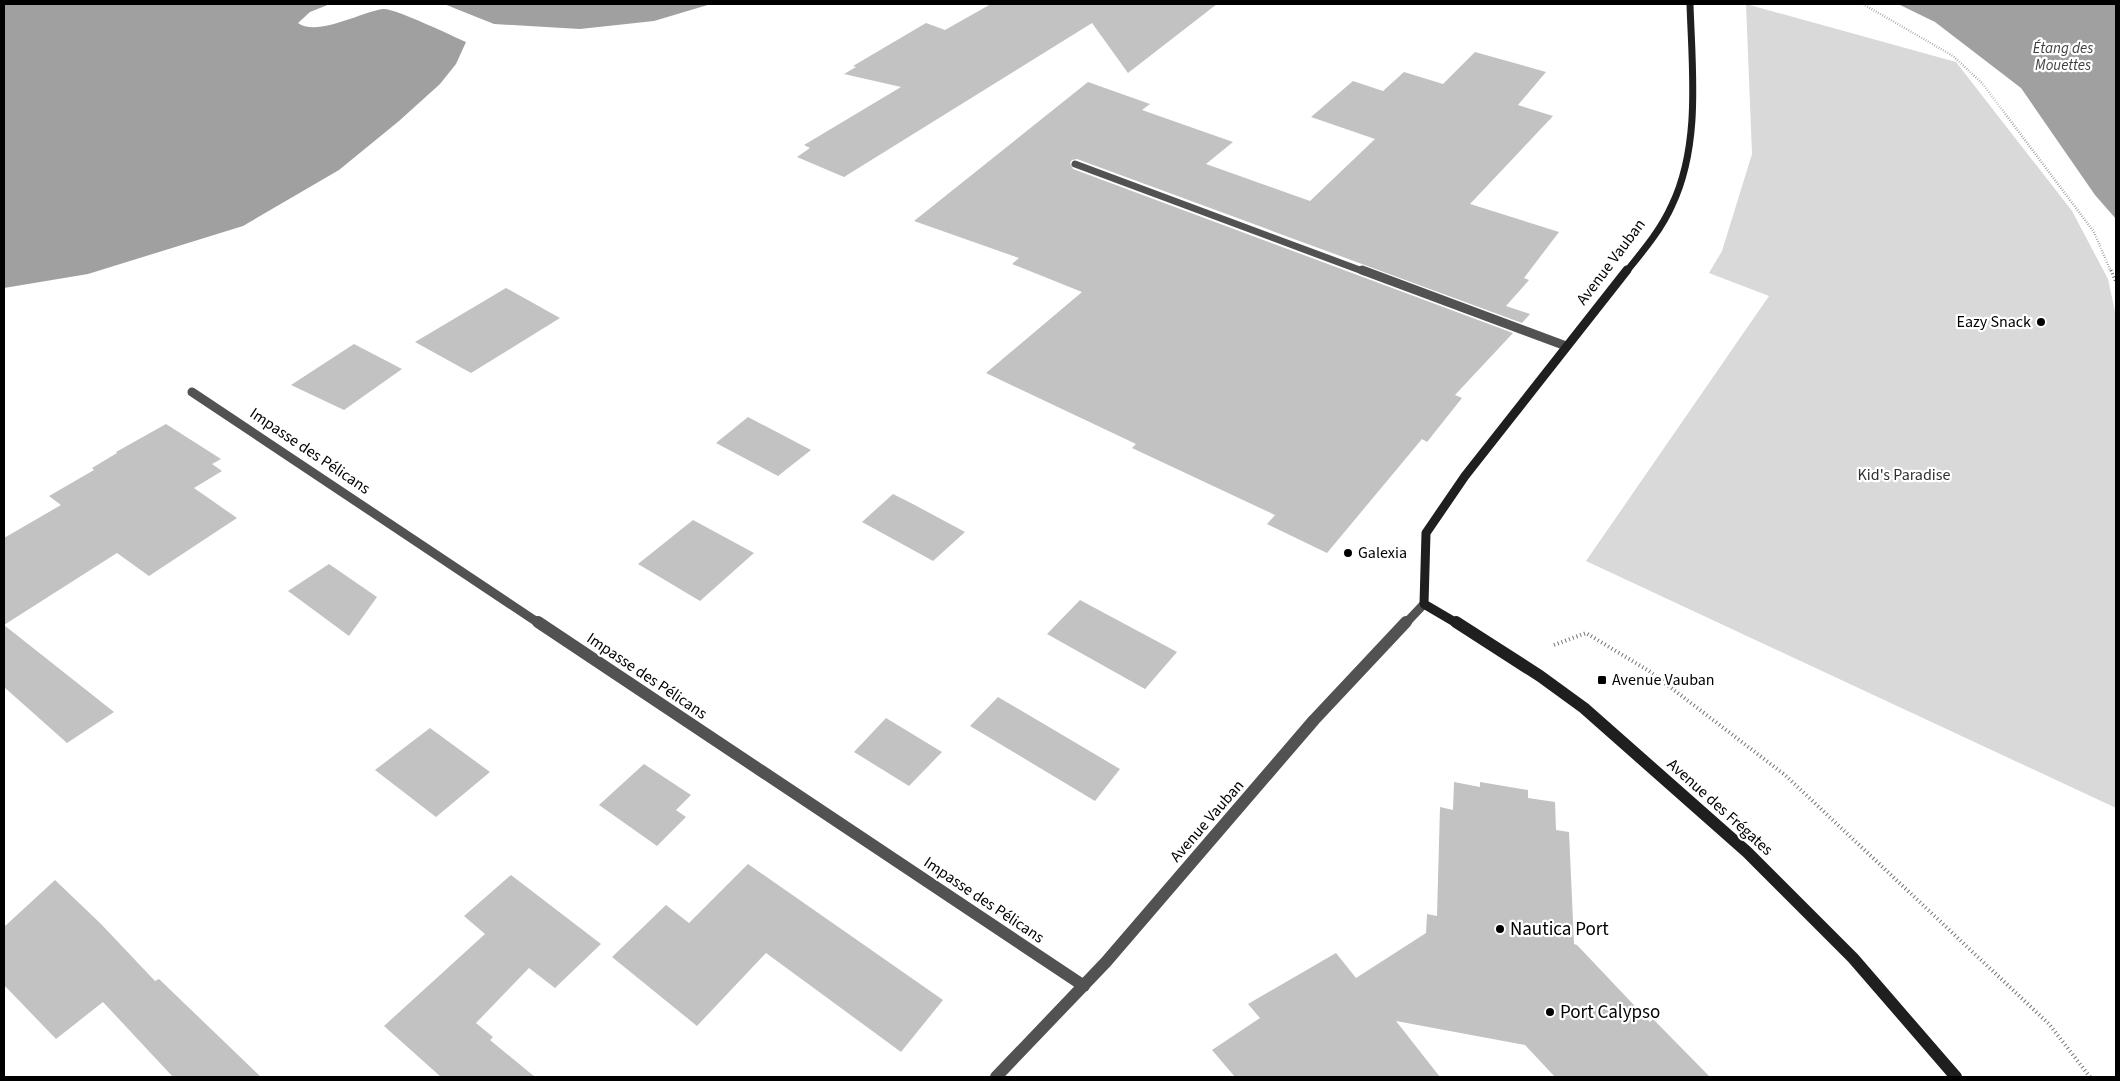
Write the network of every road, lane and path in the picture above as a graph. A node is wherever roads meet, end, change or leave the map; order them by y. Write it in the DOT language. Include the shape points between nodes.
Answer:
graph roads {
  1 [pos="1690,4"];
  2 [pos="1863,4"];
  3 [pos="1075,164"];
  4 [pos="2116,283"];
  5 [pos="1566,346"];
  6 [pos="192,392"];
  7 [pos="1424,604"];
  8 [pos="1517,661"];
  9 [pos="1084,986"];
  10 [pos="996,1077"];
  11 [pos="1956,1077"];
  12 [pos="2090,1077"];
  1 -- 5 [label="street, Avenue Vauban" via="1687,159 1674,202 1648,244"];
  2 -- 4 [label="path" via="1953,56 1982,83 2094,232"];
  3 -- 5 [label="street"];
  5 -- 7 [label="street, Avenue Vauban" via="1465,476 1426,534"];
  6 -- 9 [label="street, Impasse des Pélicans"];
  7 -- 8 [label="street, Avenue des Frégates"];
  7 -- 9 [label="street, Avenue Vauban" via="1370,658"];
  8 -- 11 [label="street, Avenue des Frégates" via="1584,708 1747,852 1852,958"];
  8 -- 12 [label="path" via="1586,632 1649,671 1785,775 2049,1024"];
  9 -- 10 [label="street, Avenue Vauban"];
}
